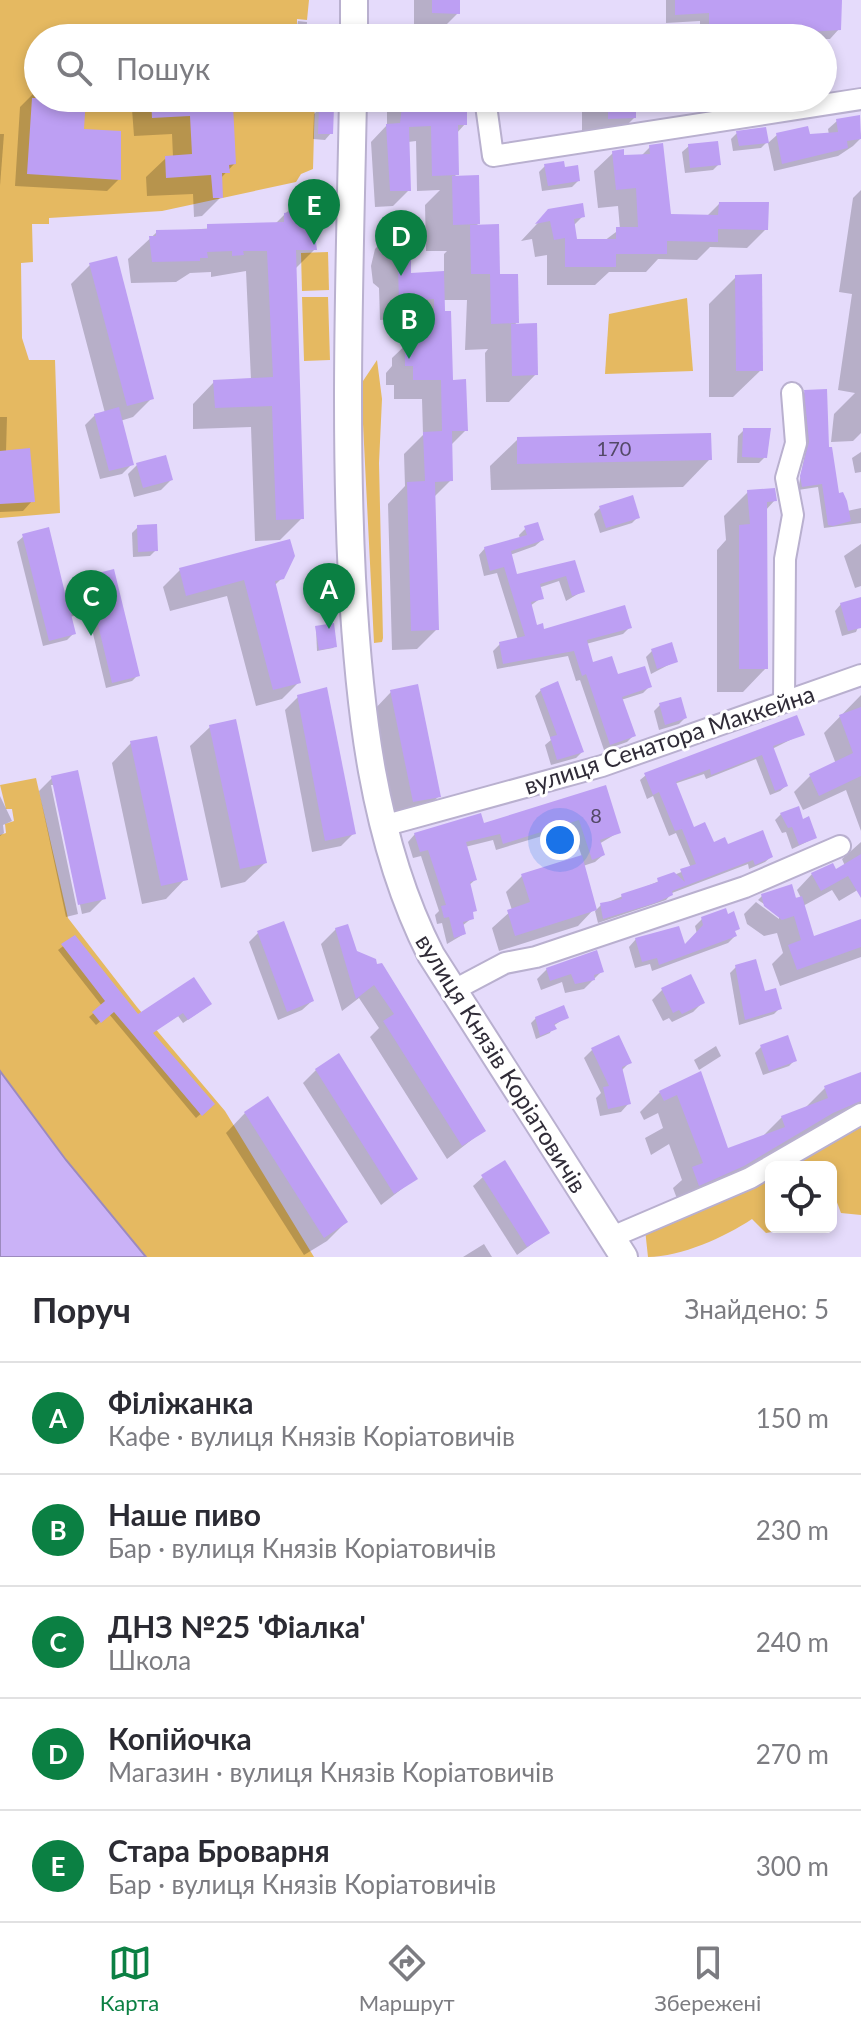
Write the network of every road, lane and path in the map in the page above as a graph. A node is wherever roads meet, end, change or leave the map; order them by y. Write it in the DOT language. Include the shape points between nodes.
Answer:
graph roads {
  1 [pos="354,0"];
  2 [pos="354,24"];
  3 [pos="861,99"];
  4 [pos="837,103"];
  5 [pos="353,112"];
  6 [pos="487,112"];
  7 [pos="777,112"];
  8 [pos="792,393"];
  9 [pos="861,675"];
  10 [pos="784,701"];
  11 [pos="383,826"];
  12 [pos="840,846"];
  13 [pos="454,990"];
  14 [pos="861,1114"];
  15 [pos="618,1247"];
  1 -- 2 [label="main road"];
  3 -- 4 [label="street"];
  5 -- 11 [label="main road, вулиця Князів Коріатовичів" via="347,441 351,545 357,674"];
  6 -- 7 [label="street" via="493,156"];
  8 -- 10 [label="street" via="796,443 786,478 793,515 785,559"];
  9 -- 10 [label="street, вулиця Сенатора Маккейна"];
  10 -- 11 [label="street, вулиця Сенатора Маккейна" via="602,766"];
  11 -- 13 [label="main road, вулиця Князів Коріатовичів" via="409,913"];
  12 -- 13 [label="street" via="745,887 505,963"];
  13 -- 15 [label="main road, вулиця Князів Коріатовичів"];
  14 -- 15 [label="street"];
}
